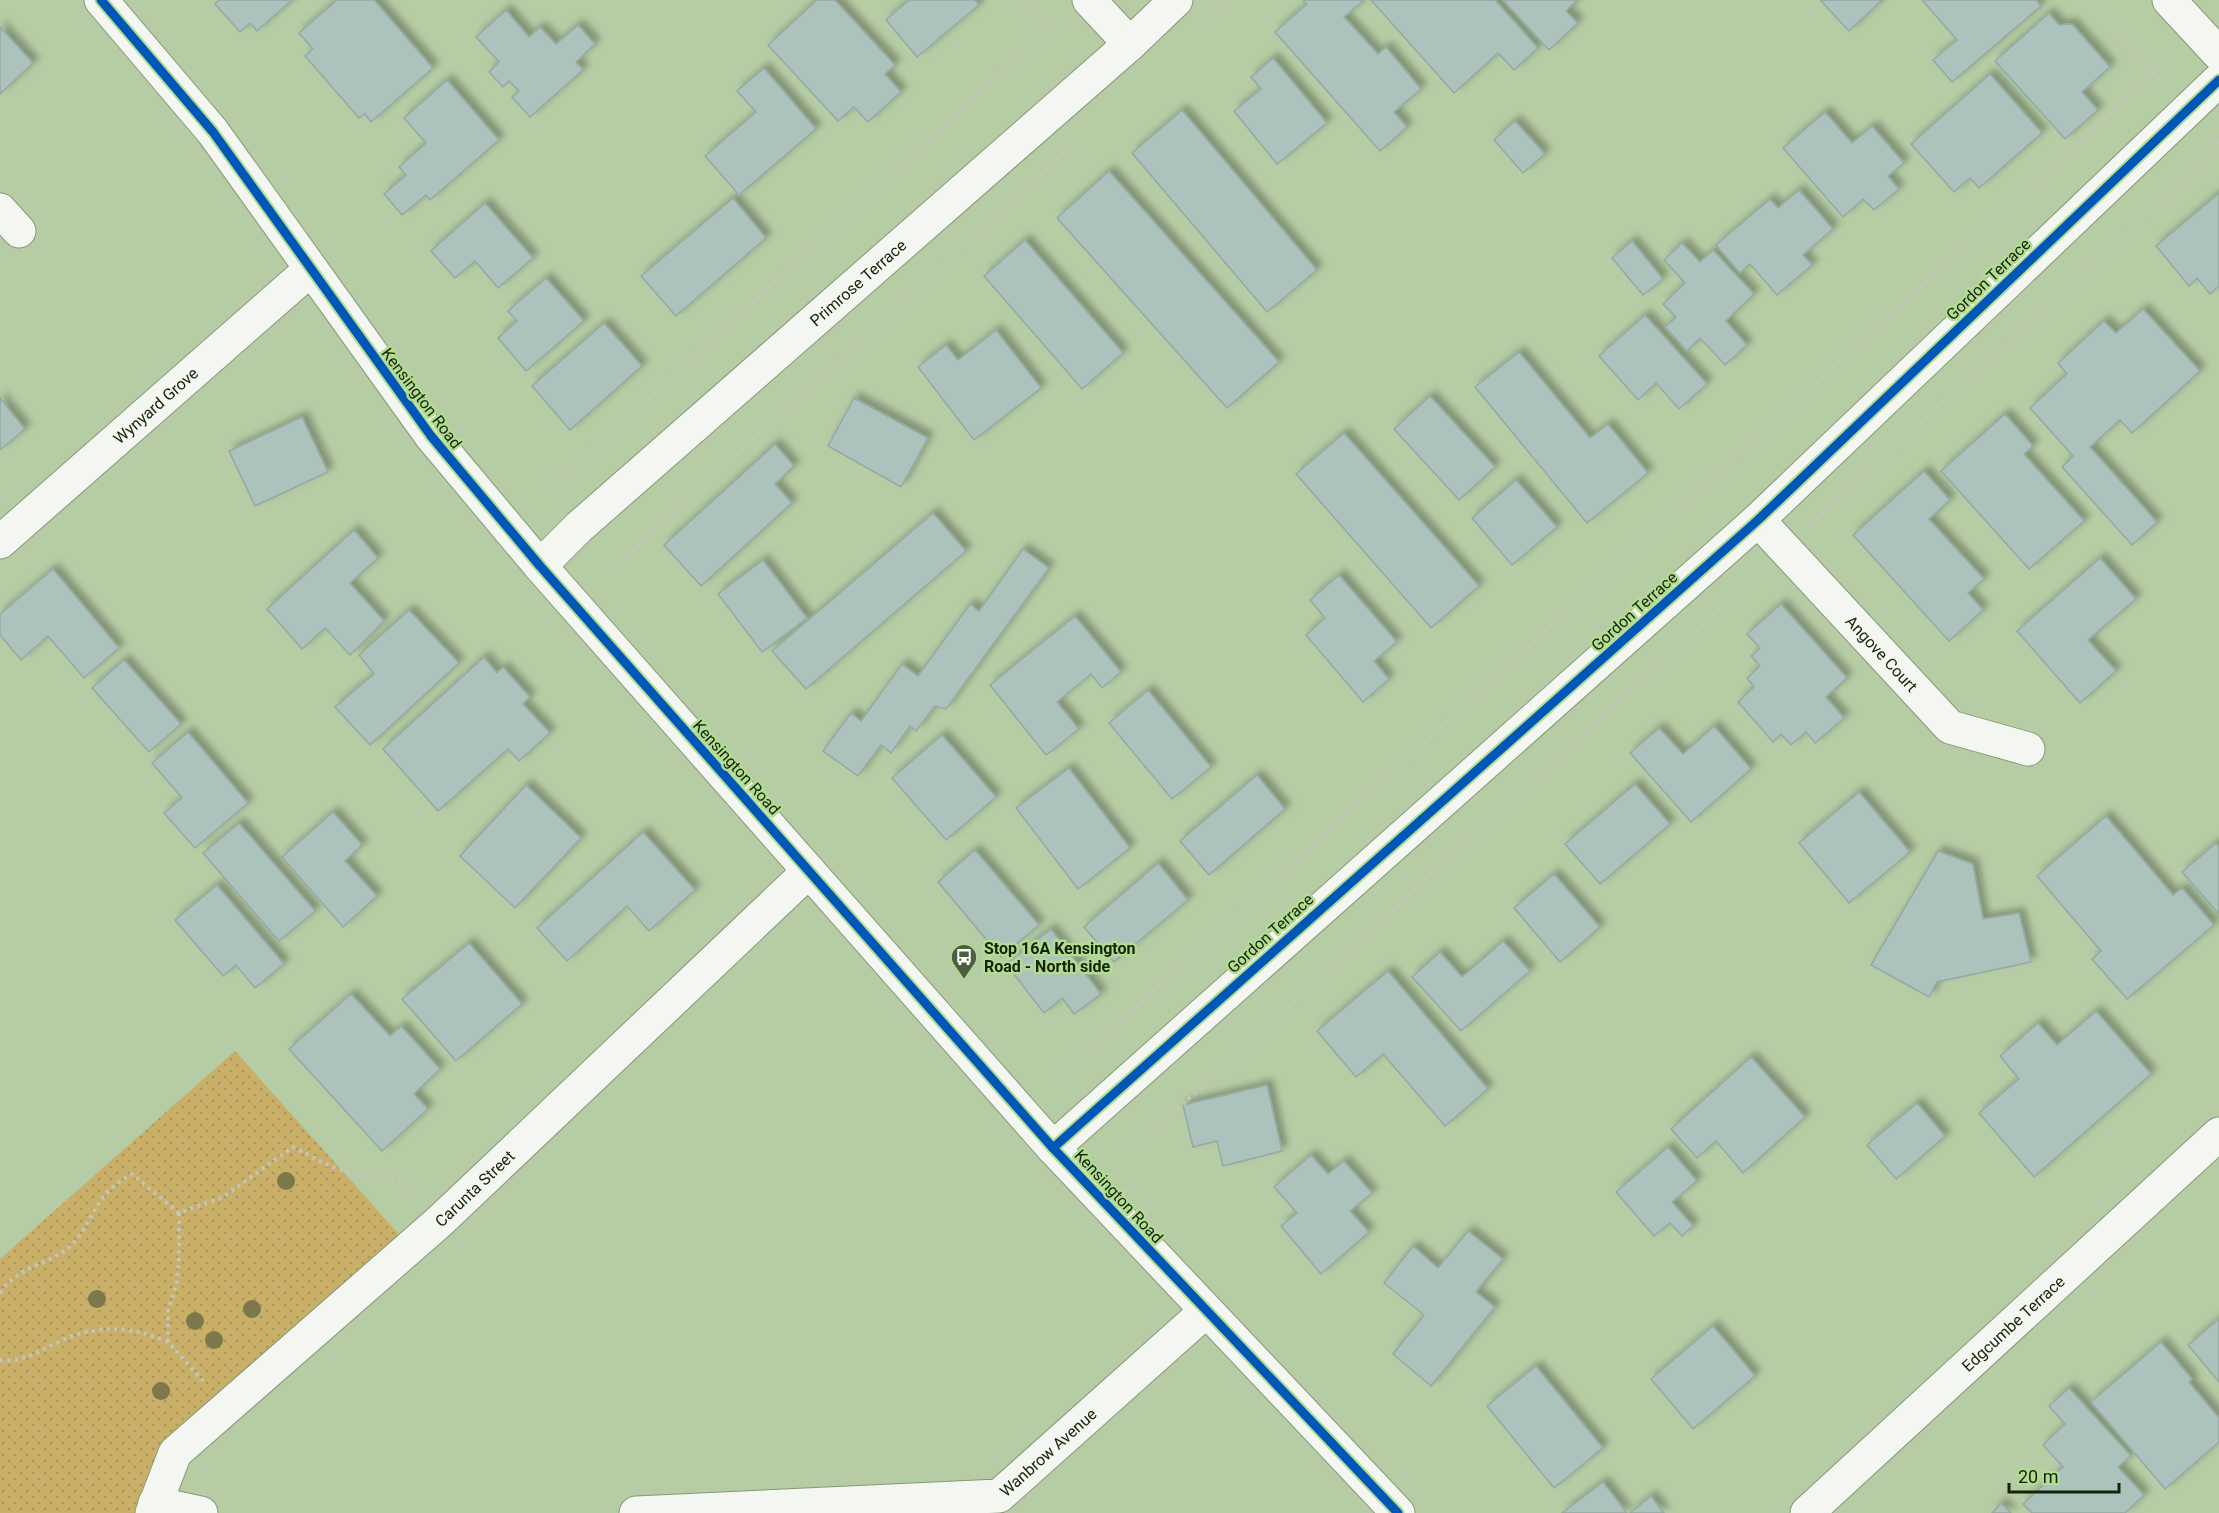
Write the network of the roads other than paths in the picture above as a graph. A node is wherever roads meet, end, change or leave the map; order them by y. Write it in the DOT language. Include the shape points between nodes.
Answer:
graph roads {
  1 [pos="101,0"];
  2 [pos="1089,0"];
  3 [pos="1176,0"];
  4 [pos="2169,0"];
  5 [pos="2209,43"];
  6 [pos="1130,44"];
  7 [pos="2219,80"];
  8 [pos="311,269"];
  9 [pos="1758,520"];
  10 [pos="0,542"];
  11 [pos="540,566"];
  12 [pos="2028,749"];
  13 [pos="809,871"];
  14 [pos="2219,1134"];
  15 [pos="1053,1148"];
  16 [pos="1206,1311"];
  17 [pos="154,1508"];
  18 [pos="201,1513"];
  19 [pos="636,1513"];
  20 [pos="1398,1513"];
  21 [pos="1807,1513"];
  1 -- 8 [label="street, Kensington Road" via="213,132"];
  2 -- 6 [label="street"];
  3 -- 6 [label="street, Primrose Terrace"];
  4 -- 5 [label="street"];
  6 -- 11 [label="street, Primrose Terrace" via="579,527"];
  7 -- 9 [label="street, Gordon Terrace"];
  8 -- 10 [label="street, Wynyard Grove"];
  8 -- 11 [label="street, Kensington Road" via="431,436"];
  9 -- 12 [label="street, Angove Court" via="1950,727"];
  9 -- 15 [label="street, Gordon Terrace"];
  11 -- 13 [label="street, Kensington Road"];
  13 -- 15 [label="street, Kensington Road"];
  13 -- 17 [label="street, Carunta Street" via="439,1222 175,1453"];
  14 -- 21 [label="street, Edgcumbe Terrace"];
  15 -- 16 [label="street, Kensington Road"];
  16 -- 19 [label="street, Wanbrow Avenue" via="999,1496"];
  16 -- 20 [label="street, Kensington Road"];
  17 -- 18 [label="street"];
}
